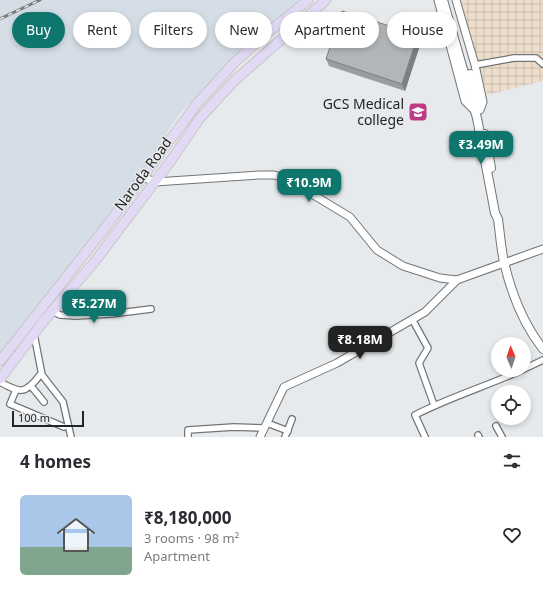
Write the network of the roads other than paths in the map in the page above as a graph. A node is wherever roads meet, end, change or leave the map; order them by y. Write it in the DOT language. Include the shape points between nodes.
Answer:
graph roads {
  1 [pos="308,0"];
  2 [pos="326,0"];
  3 [pos="438,0"];
  4 [pos="443,0"];
  5 [pos="449,0"];
  6 [pos="456,0"];
  7 [pos="475,64"];
  8 [pos="543,64"];
  9 [pos="472,92"];
  10 [pos="477,110"];
  11 [pos="143,176"];
  12 [pos="155,182"];
  13 [pos="543,249"];
  14 [pos="504,263"];
  15 [pos="457,280"];
  16 [pos="48,308"];
  17 [pos="151,309"];
  18 [pos="412,319"];
  19 [pos="34,334"];
  20 [pos="543,349"];
  21 [pos="543,360"];
  22 [pos="0,361"];
  23 [pos="531,366"];
  24 [pos="40,376"];
  25 [pos="507,377"];
  26 [pos="0,381"];
  27 [pos="31,386"];
  28 [pos="16,390"];
  29 [pos="44,402"];
  30 [pos="434,405"];
  31 [pos="292,419"];
  32 [pos="266,425"];
  33 [pos="496,426"];
  34 [pos="64,427"];
  35 [pos="288,431"];
  36 [pos="71,437"];
  37 [pos="188,437"];
  38 [pos="260,437"];
  39 [pos="285,437"];
  40 [pos="425,437"];
  41 [pos="502,437"];
  1 -- 11 [label="main road, Naroda Road" via="265,35 213,86"];
  2 -- 12 [label="main road, Naroda Road" via="234,80 200,118"];
  3 -- 10 [label="street" via="465,101"];
  4 -- 9 [label="main road"];
  5 -- 9 [label="main road"];
  6 -- 7 [label="street"];
  7 -- 8 [label="street" via="514,58 536,58"];
  7 -- 10 [label="street" via="483,102"];
  9 -- 10 [label="main road"];
  10 -- 14 [label="main road"];
  11 -- 12 [label="street"];
  11 -- 16 [label="main road, Naroda Road"];
  12 -- 15 [label="street" via="259,175 274,175 287,179 350,217 377,250 403,266 440,278"];
  12 -- 16 [label="main road, Naroda Road" via="96,260"];
  13 -- 14 [label="street"];
  14 -- 15 [label="street"];
  14 -- 20 [label="main road" via="520,311"];
  15 -- 18 [label="street" via="425,312"];
  16 -- 17 [label="street" via="60,316"];
  16 -- 19 [label="main road, Naroda Road"];
  16 -- 22 [label="main road, Naroda Road"];
  18 -- 30 [label="street" via="428,348 419,363"];
  18 -- 32 [label="street" via="336,363 284,387"];
  19 -- 26 [label="main road, Naroda Road"];
  19 -- 36 [label="street" via="42,375 63,402"];
  21 -- 23 [label="street"];
  24 -- 27 [label="street"];
  25 -- 30 [label="street"];
  26 -- 28 [label="street"];
  27 -- 28 [label="street" via="28,389"];
  27 -- 29 [label="street"];
  28 -- 34 [label="street" via="10,404"];
  30 -- 40 [label="street" via="415,415"];
  31 -- 35 [label="street"];
  32 -- 35 [label="street"];
  32 -- 37 [label="street" via="188,430"];
  32 -- 38 [label="street"];
  33 -- 41 [label="street"];
  35 -- 39 [label="street"];
}
